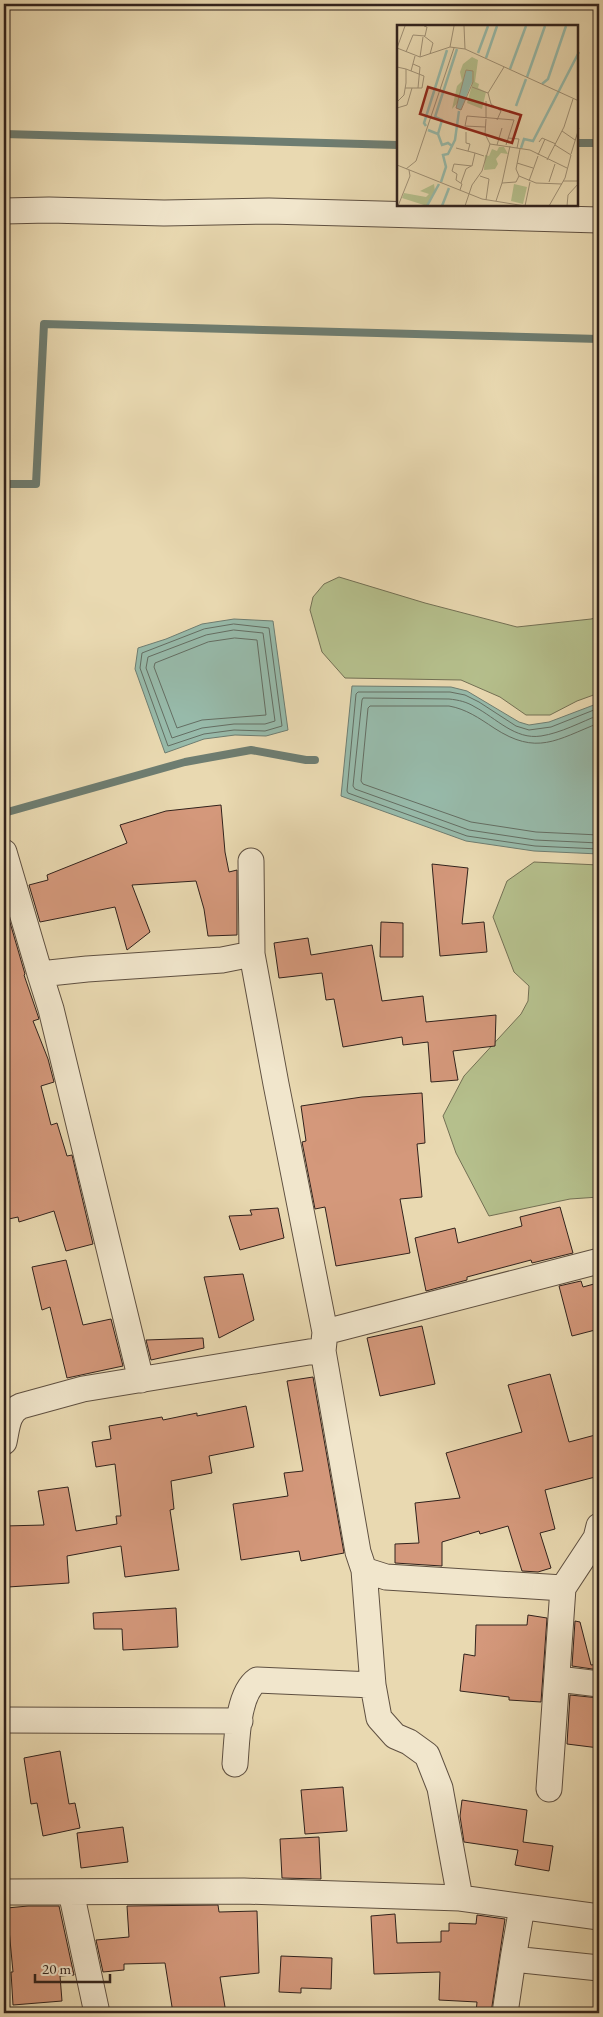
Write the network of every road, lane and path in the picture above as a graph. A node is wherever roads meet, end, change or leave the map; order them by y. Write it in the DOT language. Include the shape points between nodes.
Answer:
graph roads {
  1 [pos="4,211"];
  2 [pos="599,220"];
  3 [pos="4,852"];
  4 [pos="251,861"];
  5 [pos="252,954"];
  6 [pos="40,974"];
  7 [pos="599,1261"];
  8 [pos="324,1342"];
  9 [pos="141,1380"];
  10 [pos="4,1442"];
  11 [pos="598,1534"];
  12 [pos="364,1570"];
  13 [pos="563,1588"];
  14 [pos="558,1679"];
  15 [pos="599,1684"];
  16 [pos="373,1685"];
  17 [pos="4,1720"];
  18 [pos="240,1721"];
  19 [pos="235,1764"];
  20 [pos="548,1789"];
  21 [pos="4,1892"];
  22 [pos="71,1892"];
  23 [pos="460,1898"];
  24 [pos="522,1907"];
  25 [pos="599,1918"];
  26 [pos="513,1959"];
  27 [pos="599,1968"];
  28 [pos="97,2013"];
  29 [pos="505,2013"];
  1 -- 2 [label="street" via="270,211"];
  3 -- 6 [label="street"];
  4 -- 5 [label="street"];
  5 -- 6 [label="street" via="222,960"];
  5 -- 8 [label="street"];
  6 -- 9 [label="street"];
  7 -- 8 [label="street"];
  8 -- 9 [label="street" via="309,1352"];
  8 -- 12 [label="street" via="358,1552"];
  9 -- 10 [label="street" via="83,1389 14,1409"];
  11 -- 13 [label="street"];
  12 -- 13 [label="street" via="386,1577"];
  12 -- 16 [label="street"];
  13 -- 14 [label="street"];
  14 -- 15 [label="street"];
  14 -- 20 [label="street"];
  16 -- 18 [label="street" via="257,1680 250,1685 245,1696"];
  16 -- 23 [label="street" via="379,1718 395,1736 427,1755 440,1788"];
  17 -- 18 [label="street"];
  18 -- 19 [label="street"];
  21 -- 22 [label="street"];
  22 -- 23 [label="street" via="244,1891"];
  22 -- 28 [label="street"];
  23 -- 24 [label="street"];
  24 -- 25 [label="street"];
  24 -- 26 [label="street"];
  26 -- 27 [label="street"];
  26 -- 29 [label="street"];
}
